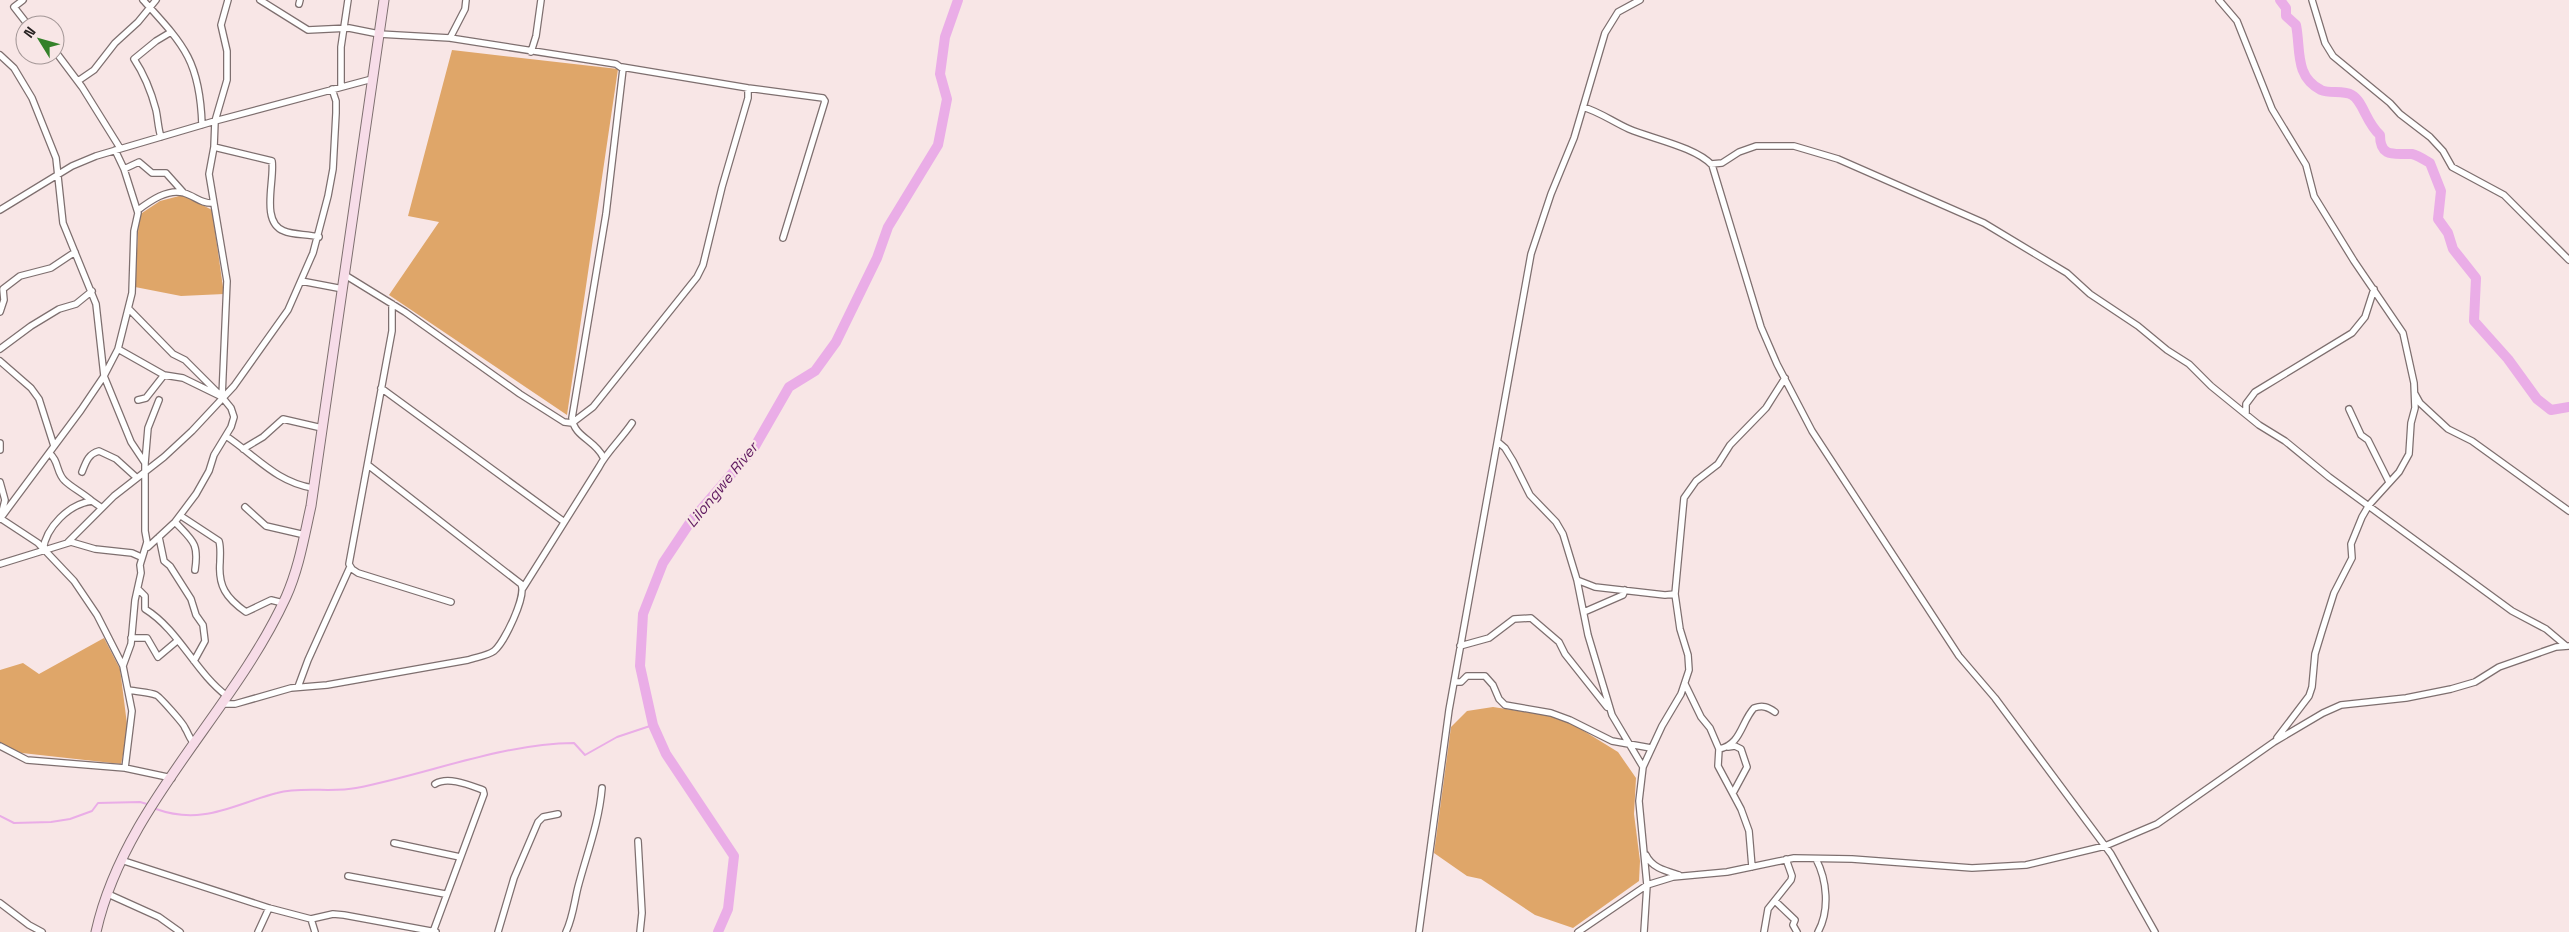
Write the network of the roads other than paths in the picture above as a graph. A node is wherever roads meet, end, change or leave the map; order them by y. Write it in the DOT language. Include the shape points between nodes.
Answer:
graph roads {
  1 [pos="22,0"];
  2 [pos="143,0"];
  3 [pos="156,0"];
  4 [pos="228,0"];
  5 [pos="260,0"];
  6 [pos="348,0"];
  7 [pos="384,0"];
  8 [pos="466,0"];
  9 [pos="541,0"];
  10 [pos="1640,0"];
  11 [pos="2219,0"];
  12 [pos="2312,0"];
  13 [pos="150,8"];
  14 [pos="22,15"];
  15 [pos="344,28"];
  16 [pos="171,32"];
  17 [pos="379,34"];
  18 [pos="450,38"];
  19 [pos="531,52"];
  20 [pos="0,55"];
  21 [pos="65,64"];
  22 [pos="620,66"];
  23 [pos="372,79"];
  24 [pos="78,82"];
  25 [pos="341,86"];
  26 [pos="748,88"];
  27 [pos="332,89"];
  28 [pos="1583,107"];
  29 [pos="215,121"];
  30 [pos="202,124"];
  31 [pos="161,137"];
  32 [pos="214,147"];
  33 [pos="118,149"];
  34 [pos="1711,164"];
  35 [pos="124,169"];
  36 [pos="57,176"];
  37 [pos="183,192"];
  38 [pos="213,203"];
  39 [pos="0,210"];
  40 [pos="138,210"];
  41 [pos="319,236"];
  42 [pos="783,238"];
  43 [pos="75,252"];
  44 [pos="2569,260"];
  45 [pos="345,275"];
  46 [pos="301,281"];
  47 [pos="343,289"];
  48 [pos="2374,289"];
  49 [pos="92,291"];
  50 [pos="392,304"];
  51 [pos="129,309"];
  52 [pos="0,312"];
  53 [pos="0,349"];
  54 [pos="118,350"];
  55 [pos="0,361"];
  56 [pos="164,375"];
  57 [pos="104,376"];
  58 [pos="1785,378"];
  59 [pos="381,388"];
  60 [pos="2414,392"];
  61 [pos="222,397"];
  62 [pos="138,400"];
  63 [pos="159,400"];
  64 [pos="2349,409"];
  65 [pos="2246,414"];
  66 [pos="572,423"];
  67 [pos="632,423"];
  68 [pos="322,428"];
  69 [pos="226,436"];
  70 [pos="1498,442"];
  71 [pos="0,443"];
  72 [pos="54,446"];
  73 [pos="243,448"];
  74 [pos="0,450"];
  75 [pos="49,453"];
  76 [pos="602,457"];
  77 [pos="145,463"];
  78 [pos="368,465"];
  79 [pos="146,471"];
  80 [pos="82,472"];
  81 [pos="137,478"];
  82 [pos="0,482"];
  83 [pos="2389,482"];
  84 [pos="313,488"];
  85 [pos="92,501"];
  86 [pos="2369,505"];
  87 [pos="245,507"];
  88 [pos="102,508"];
  89 [pos="2569,511"];
  90 [pos="180,516"];
  91 [pos="0,518"];
  92 [pos="563,521"];
  93 [pos="175,522"];
  94 [pos="305,535"];
  95 [pos="159,537"];
  96 [pos="68,542"];
  97 [pos="146,549"];
  98 [pos="43,550"];
  99 [pos="141,557"];
  100 [pos="0,564"];
  101 [pos="350,567"];
  102 [pos="196,570"];
  103 [pos="1577,580"];
  104 [pos="523,588"];
  105 [pos="138,589"];
  106 [pos="1625,590"];
  107 [pos="1675,594"];
  108 [pos="451,602"];
  109 [pos="283,603"];
  110 [pos="1584,612"];
  111 [pos="131,638"];
  112 [pos="177,641"];
  113 [pos="1460,646"];
  114 [pos="2567,646"];
  115 [pos="194,661"];
  116 [pos="123,666"];
  117 [pos="1455,682"];
  118 [pos="1685,684"];
  119 [pos="298,687"];
  120 [pos="129,690"];
  121 [pos="227,696"];
  122 [pos="222,704"];
  123 [pos="1775,712"];
  124 [pos="1612,715"];
  125 [pos="2274,742"];
  126 [pos="195,744"];
  127 [pos="1630,745"];
  128 [pos="0,746"];
  129 [pos="1651,748"];
  130 [pos="1726,748"];
  131 [pos="1719,749"];
  132 [pos="1643,767"];
  133 [pos="125,768"];
  134 [pos="172,778"];
  135 [pos="435,784"];
  136 [pos="602,788"];
  137 [pos="1733,793"];
  138 [pos="558,814"];
  139 [pos="638,841"];
  140 [pos="394,843"];
  141 [pos="2105,846"];
  142 [pos="1645,853"];
  143 [pos="460,857"];
  144 [pos="1816,859"];
  145 [pos="121,860"];
  146 [pos="1786,860"];
  147 [pos="1752,867"];
  148 [pos="348,876"];
  149 [pos="1683,876"];
  150 [pos="1647,884"];
  151 [pos="108,894"];
  152 [pos="445,894"];
  153 [pos="1775,901"];
  154 [pos="0,903"];
  155 [pos="269,908"];
  156 [pos="311,919"];
  157 [pos="2150,924"];
  158 [pos="98,931"];
  159 [pos="42,932"];
  160 [pos="180,932"];
  161 [pos="258,932"];
  162 [pos="315,932"];
  163 [pos="434,932"];
  164 [pos="498,932"];
  165 [pos="566,932"];
  166 [pos="640,932"];
  167 [pos="1419,932"];
  168 [pos="1578,932"];
  169 [pos="1644,932"];
  170 [pos="1764,932"];
  171 [pos="1797,932"];
  172 [pos="1818,932"];
  173 [pos="2149,932"];
  174 [pos="2155,932"];
  1 -- 14 [label="street" via="14,7"];
  2 -- 13 [label="street"];
  3 -- 13 [label="street"];
  4 -- 29 [label="street" via="221,25 228,51 227,80"];
  5 -- 15 [label="street" via="303,29"];
  6 -- 15 [label="street"];
  7 -- 17 [label="main road"];
  8 -- 18 [label="street" via="465,9"];
  9 -- 19 [label="street"];
  10 -- 28 [label="street" via="1618,12 1609,23"];
  11 -- 48 [label="street" via="2237,21 2272,110 2306,165 2314,196"];
  12 -- 44 [label="street" via="2325,43 2333,56 2430,137 2452,167 2504,195"];
  13 -- 16 [label="street"];
  13 -- 24 [label="street" via="94,70"];
  15 -- 17 [label="street"];
  15 -- 25 [label="street"];
  16 -- 30 [label="street" via="189,57 197,76"];
  16 -- 31 [label="street" via="134,59 143,70"];
  17 -- 18 [label="street"];
  17 -- 23 [label="main road"];
  18 -- 19 [label="street"];
  19 -- 22 [label="street"];
  20 -- 36 [label="street" via="21,78 35,105 56,158"];
  21 -- 24 [label="street"];
  22 -- 26 [label="street" via="628,70"];
  22 -- 66 [label="street" via="624,72 606,214"];
  23 -- 25 [label="street"];
  23 -- 45 [label="main road"];
  24 -- 33 [label="street"];
  25 -- 27 [label="street"];
  26 -- 42 [label="street" via="819,95 825,101"];
  26 -- 66 [label="street" via="703,266 593,407"];
  27 -- 29 [label="street"];
  27 -- 41 [label="street" via="336,101 333,169"];
  28 -- 34 [label="street" via="1698,155"];
  28 -- 70 [label="street" via="1536,237"];
  29 -- 30 [label="street"];
  29 -- 32 [label="street"];
  30 -- 31 [label="street"];
  31 -- 33 [label="street"];
  32 -- 38 [label="street" via="209,174"];
  32 -- 41 [label="street" via="272,161 270,207 274,222 282,231"];
  33 -- 35 [label="street"];
  33 -- 36 [label="street" via="79,163"];
  34 -- 58 [label="street" via="1761,326"];
  34 -- 65 [label="street" via="1722,163 1756,146 1794,146 1838,159 1962,213 2066,273 2090,294 2190,364"];
  35 -- 37 [label="street" via="139,162 152,173 166,173"];
  35 -- 40 [label="street"];
  36 -- 39 [label="street"];
  36 -- 43 [label="street" via="64,223"];
  37 -- 38 [label="street" via="198,201"];
  37 -- 40 [label="street" via="157,196"];
  38 -- 61 [label="street" via="227,280"];
  40 -- 51 [label="street"];
  41 -- 46 [label="street"];
  43 -- 49 [label="street"];
  43 -- 52 [label="street" via="51,268 20,276 3,289"];
  45 -- 47 [label="main road"];
  45 -- 50 [label="street"];
  46 -- 47 [label="street"];
  46 -- 61 [label="street" via="283,318 234,386"];
  47 -- 68 [label="main road"];
  48 -- 60 [label="street" via="2406,340"];
  48 -- 65 [label="street" via="2365,317 2356,328 2254,392 2246,404"];
  49 -- 53 [label="street" via="76,304 59,309 31,326"];
  49 -- 57 [label="street"];
  50 -- 59 [label="street" via="392,331"];
  50 -- 66 [label="street" via="520,394 564,422"];
  51 -- 54 [label="street"];
  51 -- 61 [label="street"];
  54 -- 56 [label="street"];
  54 -- 57 [label="street"];
  55 -- 72 [label="street" via="39,399"];
  56 -- 61 [label="street" via="183,378"];
  56 -- 62 [label="street" via="146,398"];
  57 -- 72 [label="street"];
  57 -- 77 [label="street" via="131,442"];
  58 -- 107 [label="street" via="1766,408 1730,445 1718,464 1696,481 1684,498"];
  58 -- 141 [label="street" via="1812,432 1959,656 1995,698"];
  59 -- 78 [label="street"];
  59 -- 92 [label="street"];
  60 -- 83 [label="street" via="2409,454"];
  60 -- 89 [label="street" via="2420,403 2448,429 2472,441"];
  61 -- 69 [label="street" via="234,417"];
  61 -- 79 [label="street" via="183,440"];
  63 -- 77 [label="street" via="148,428"];
  64 -- 83 [label="street"];
  65 -- 86 [label="street"];
  66 -- 76 [label="street"];
  67 -- 76 [label="street" via="615,448"];
  68 -- 73 [label="street" via="283,419 264,437"];
  68 -- 84 [label="main road"];
  69 -- 73 [label="street"];
  69 -- 90 [label="street" via="200,488"];
  70 -- 103 [label="street" via="1513,461 1530,495 1560,527"];
  70 -- 113 [label="street"];
  71 -- 74 [label="street"];
  72 -- 75 [label="street"];
  73 -- 84 [label="street" via="280,477"];
  75 -- 85 [label="street" via="56,459 65,481"];
  75 -- 91 [label="street"];
  76 -- 92 [label="street" via="599,467"];
  77 -- 79 [label="street"];
  78 -- 101 [label="street"];
  78 -- 104 [label="street" via="513,576"];
  79 -- 81 [label="street"];
  79 -- 97 [label="street"];
  80 -- 81 [label="street" via="92,453 98,451 116,459"];
  81 -- 88 [label="street"];
  82 -- 91 [label="street" via="5,500"];
  83 -- 86 [label="street"];
  84 -- 94 [label="main road"];
  85 -- 88 [label="street"];
  85 -- 98 [label="street" via="74,506 60,519 48,535"];
  86 -- 114 [label="street" via="2512,611 2553,634"];
  86 -- 125 [label="street" via="2351,544 2352,558 2334,592 2315,654 2309,696"];
  87 -- 94 [label="street" via="266,526"];
  88 -- 96 [label="street"];
  90 -- 93 [label="street"];
  90 -- 109 [label="street" via="219,542 220,583 222,591 234,604 246,612 270,600"];
  91 -- 98 [label="street" via="38,543"];
  92 -- 104 [label="street" via="544,558"];
  93 -- 95 [label="street"];
  93 -- 102 [label="street" via="193,541 198,552"];
  94 -- 109 [label="main road"];
  95 -- 97 [label="street"];
  95 -- 115 [label="street" via="164,562 191,599 203,625 205,641"];
  96 -- 98 [label="street"];
  96 -- 99 [label="street"];
  97 -- 99 [label="street"];
  98 -- 100 [label="street"];
  98 -- 116 [label="street" via="74,581 97,614"];
  99 -- 105 [label="street"];
  101 -- 108 [label="street"];
  101 -- 119 [label="street"];
  103 -- 106 [label="street" via="1595,587"];
  103 -- 110 [label="street"];
  104 -- 119 [label="street" via="505,636 489,654 345,682"];
  105 -- 111 [label="street"];
  105 -- 112 [label="street" via="145,596 145,609 158,617"];
  106 -- 107 [label="street"];
  106 -- 110 [label="street" via="1622,595"];
  107 -- 118 [label="street" via="1688,656"];
  109 -- 121 [label="main road" via="255,656"];
  110 -- 124 [label="street"];
  111 -- 112 [label="street" via="147,638 158,657"];
  111 -- 116 [label="street"];
  112 -- 115 [label="street"];
  113 -- 117 [label="street"];
  113 -- 124 [label="street" via="1489,638 1514,619 1531,618 1559,642"];
  114 -- 125 [label="street" via="2499,667 2475,682 2451,689 2341,705"];
  115 -- 121 [label="street"];
  116 -- 120 [label="street"];
  117 -- 127 [label="street" via="1461,682 1467,676 1485,676 1505,705 1551,713 1612,741"];
  117 -- 167 [label="street"];
  118 -- 129 [label="street"];
  118 -- 131 [label="street"];
  119 -- 122 [label="street" via="235,704"];
  120 -- 126 [label="street" via="160,697"];
  120 -- 133 [label="street" via="132,728"];
  121 -- 122 [label="main road"];
  122 -- 126 [label="main road"];
  123 -- 130 [label="street" via="1768,707 1754,708 1739,736"];
  124 -- 127 [label="street"];
  125 -- 141 [label="street" via="2157,824"];
  126 -- 134 [label="main road"];
  127 -- 129 [label="street"];
  127 -- 132 [label="street"];
  128 -- 133 [label="street" via="26,760"];
  129 -- 132 [label="street"];
  130 -- 131 [label="street"];
  130 -- 137 [label="street" via="1735,746 1741,749 1747,767"];
  131 -- 137 [label="street" via="1718,766"];
  132 -- 142 [label="street" via="1639,801"];
  133 -- 134 [label="street"];
  134 -- 145 [label="main road"];
  135 -- 143 [label="street" via="446,780 484,792"];
  136 -- 165 [label="street" via="598,822"];
  137 -- 147 [label="street" via="1749,831"];
  138 -- 164 [label="street" via="538,822 517,872"];
  139 -- 166 [label="street"];
  140 -- 143 [label="street"];
  141 -- 144 [label="street" via="2026,865 1972,868"];
  141 -- 157 [label="street"];
  142 -- 149 [label="street" via="1649,861 1662,870"];
  142 -- 150 [label="street"];
  143 -- 152 [label="street"];
  144 -- 146 [label="street"];
  144 -- 172 [label="street" via="1822,870 1826,899"];
  145 -- 151 [label="main road"];
  145 -- 155 [label="street"];
  146 -- 147 [label="street"];
  146 -- 153 [label="street" via="1791,880"];
  147 -- 149 [label="street"];
  148 -- 152 [label="street"];
  149 -- 150 [label="street"];
  150 -- 168 [label="street"];
  150 -- 169 [label="street"];
  151 -- 158 [label="main road"];
  151 -- 160 [label="street" via="159,917"];
  152 -- 163 [label="street"];
  153 -- 170 [label="street" via="1768,910"];
  153 -- 171 [label="street" via="1794,920"];
  154 -- 159 [label="street"];
  155 -- 156 [label="street"];
  155 -- 161 [label="street"];
  156 -- 162 [label="street"];
  156 -- 163 [label="street" via="344,915"];
  157 -- 173 [label="street"];
  157 -- 174 [label="street"];
}
